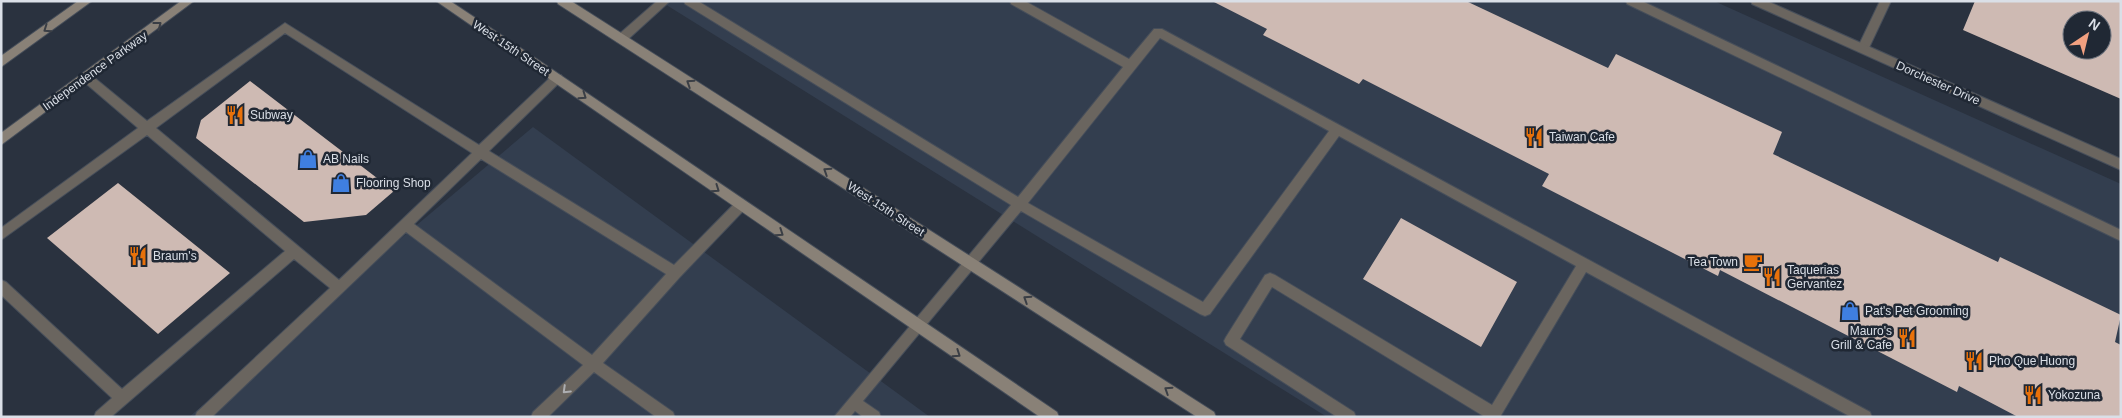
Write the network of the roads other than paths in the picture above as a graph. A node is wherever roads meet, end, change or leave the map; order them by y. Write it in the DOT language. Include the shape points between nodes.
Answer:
graph roads {
  1 [pos="87,1"];
  2 [pos="189,1"];
  3 [pos="441,1"];
  4 [pos="562,1"];
  5 [pos="665,1"];
  6 [pos="689,1"];
  7 [pos="1016,1"];
  8 [pos="1631,1"];
  9 [pos="1756,1"];
  10 [pos="1886,1"];
  11 [pos="621,39"];
  12 [pos="1863,49"];
  13 [pos="1,62"];
  14 [pos="1131,66"];
  15 [pos="87,78"];
  16 [pos="557,78"];
  17 [pos="146,128"];
  18 [pos="1337,129"];
  19 [pos="1,140"];
  20 [pos="478,152"];
  21 [pos="2121,165"];
  22 [pos="1020,204"];
  23 [pos="740,206"];
  24 [pos="405,224"];
  25 [pos="1,235"];
  26 [pos="2121,236"];
  27 [pos="294,251"];
  28 [pos="971,264"];
  29 [pos="1584,264"];
  30 [pos="675,273"];
  31 [pos="1,286"];
  32 [pos="339,288"];
  33 [pos="917,326"];
  34 [pos="594,364"];
  35 [pos="122,398"];
  36 [pos="854,402"];
  37 [pos="1493,415"];
  38 [pos="101,417"];
  39 [pos="202,417"];
  40 [pos="538,417"];
  41 [pos="668,417"];
  42 [pos="841,417"];
  43 [pos="874,417"];
  44 [pos="1052,417"];
  45 [pos="1209,417"];
  46 [pos="1350,417"];
  47 [pos="1866,417"];
  1 -- 13 [label="main road, one-way"];
  15 -- 2 [label="main road, Independence Parkway, one-way"];
  3 -- 16 [label="main road, West 15th Street"];
  4 -- 11 [label="main road, West 15th Street"];
  5 -- 11 [label="street"];
  6 -- 22 [label="street"];
  7 -- 14 [label="street"];
  8 -- 26 [label="street"];
  9 -- 12 [label="street, Dorchester Drive"];
  10 -- 12 [label="street"];
  28 -- 11 [label="main road, West 15th Street, one-way"];
  12 -- 21 [label="street, Dorchester Drive"];
  14 -- 18 [label="street" via="1158,32"];
  14 -- 22 [label="street"];
  15 -- 17 [label="street"];
  15 -- 19 [label="main road, Independence Parkway"];
  16 -- 20 [label="street"];
  16 -- 23 [label="main road, West 15th Street, one-way"];
  17 -- 20 [label="street" via="285,28"];
  17 -- 25 [label="street"];
  17 -- 27 [label="street"];
  18 -- 22 [label="street" via="1205,310"];
  18 -- 29 [label="street"];
  20 -- 24 [label="street"];
  20 -- 30 [label="street"];
  22 -- 28 [label="street"];
  23 -- 30 [label="street"];
  23 -- 33 [label="main road, West 15th Street, one-way"];
  24 -- 32 [label="street"];
  24 -- 34 [label="street"];
  27 -- 32 [label="street"];
  27 -- 35 [label="street"];
  28 -- 33 [label="street"];
  45 -- 28 [label="main road, West 15th Street, one-way"];
  29 -- 37 [label="street"];
  29 -- 47 [label="street"];
  30 -- 34 [label="street"];
  31 -- 35 [label="street"];
  32 -- 39 [label="street"];
  33 -- 36 [label="street"];
  33 -- 44 [label="main road, West 15th Street, one-way"];
  34 -- 40 [label="street, one-way"];
  34 -- 41 [label="street"];
  35 -- 38 [label="street"];
  36 -- 42 [label="street"];
  36 -- 43 [label="street"];
  37 -- 46 [label="street" via="1270,279 1231,341"];
}
